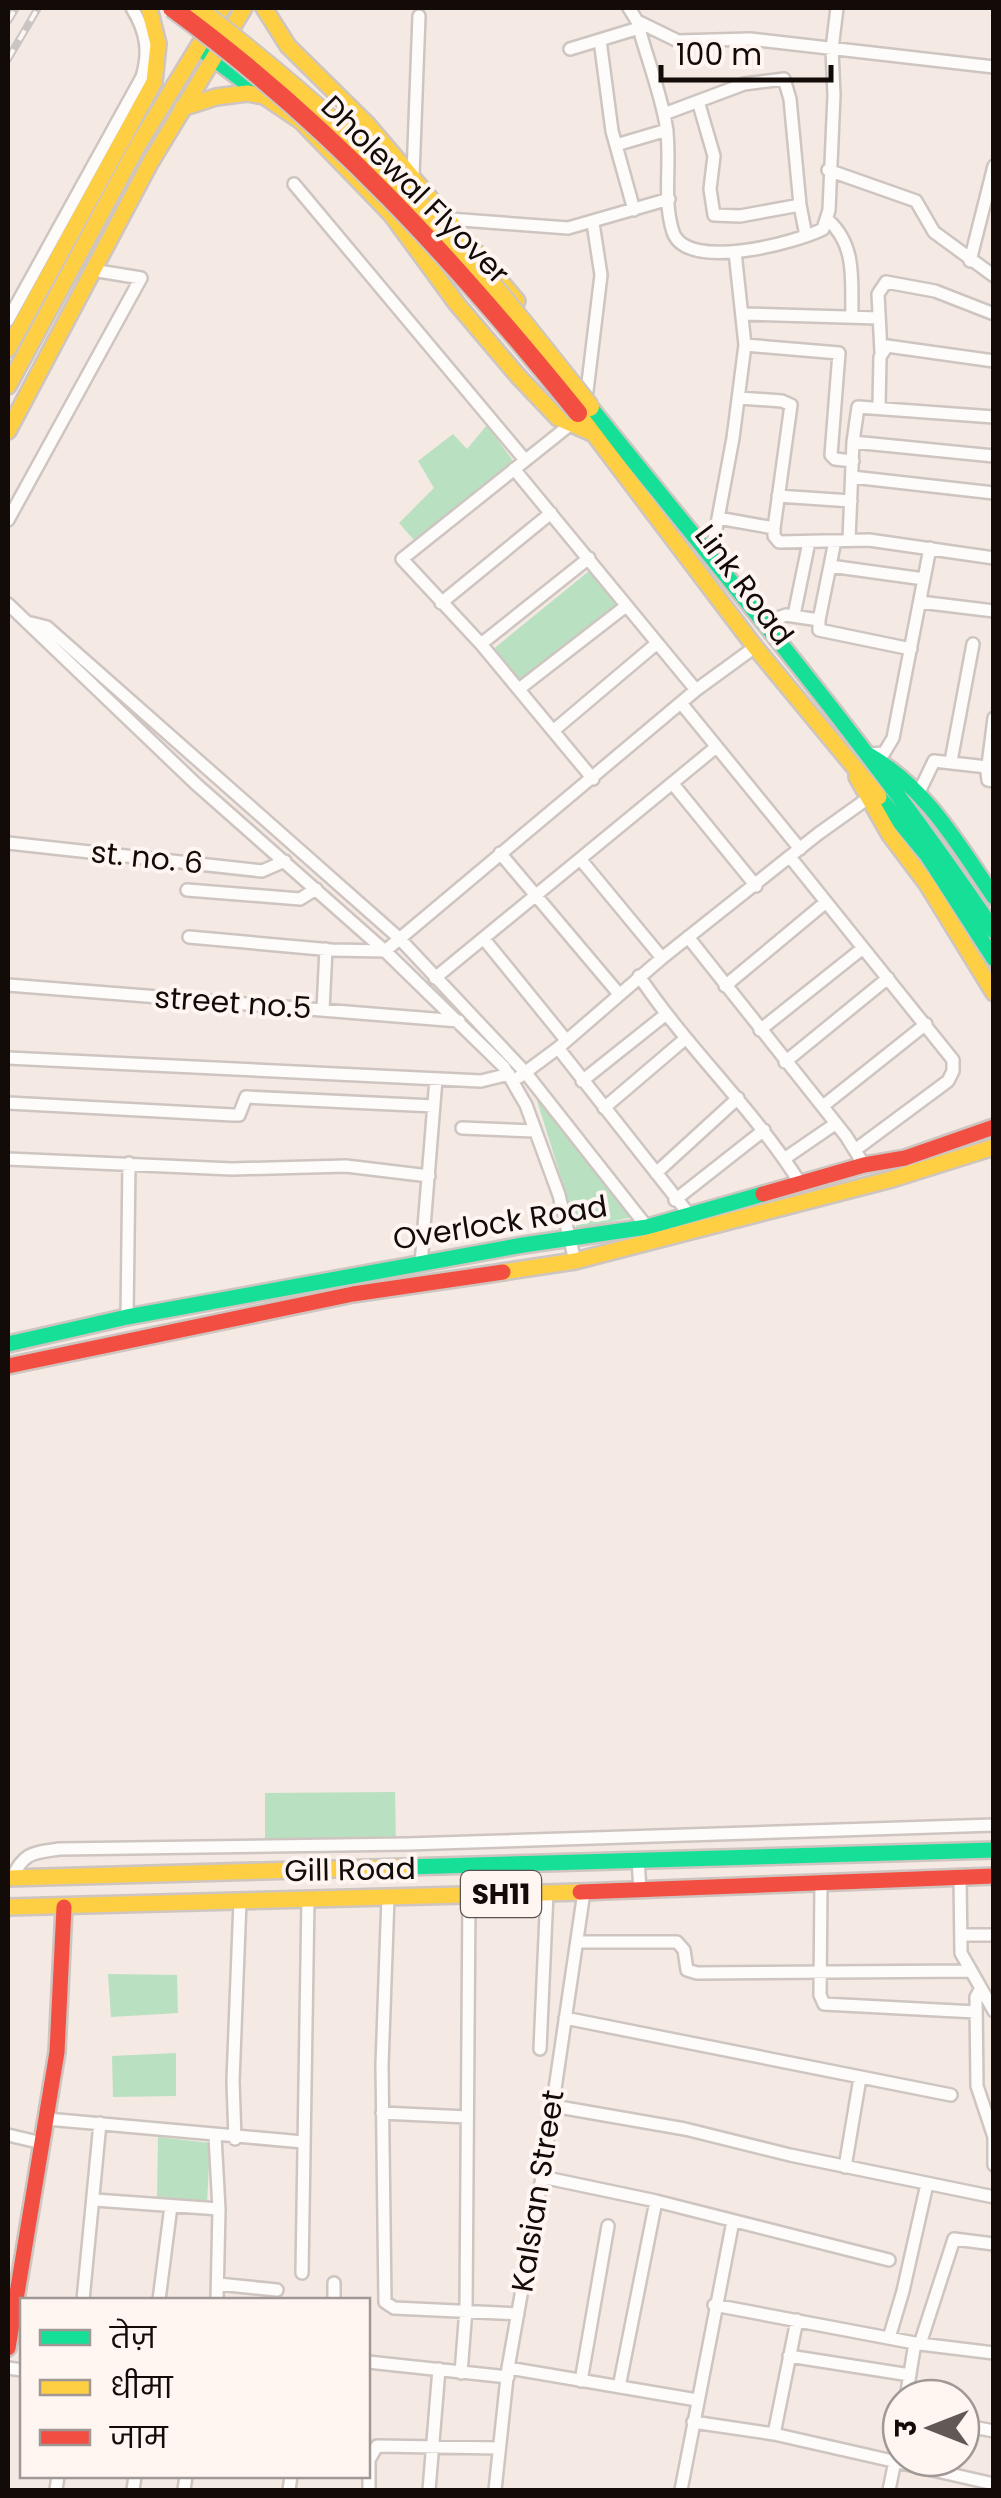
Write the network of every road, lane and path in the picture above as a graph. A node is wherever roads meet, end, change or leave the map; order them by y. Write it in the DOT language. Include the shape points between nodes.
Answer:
graph roads {
  1 [pos="132,8"];
  2 [pos="149,8"];
  3 [pos="172,8"];
  4 [pos="196,8"];
  5 [pos="222,8"];
  6 [pos="264,8"];
  7 [pos="630,8"];
  8 [pos="837,8"];
  9 [pos="240,9"];
  10 [pos="420,16"];
  11 [pos="638,24"];
  12 [pos="600,40"];
  13 [pos="281,42"];
  14 [pos="832,49"];
  15 [pos="570,50"];
  16 [pos="205,52"];
  17 [pos="994,67"];
  18 [pos="264,96"];
  19 [pos="698,101"];
  20 [pos="182,108"];
  21 [pos="664,114"];
  22 [pos="667,130"];
  23 [pos="616,144"];
  24 [pos="994,166"];
  25 [pos="828,170"];
  26 [pos="414,175"];
  27 [pos="294,184"];
  28 [pos="668,199"];
  29 [pos="800,205"];
  30 [pos="634,210"];
  31 [pos="449,219"];
  32 [pos="828,220"];
  33 [pos="593,223"];
  34 [pos="806,236"];
  35 [pos="735,252"];
  36 [pos="970,261"];
  37 [pos="92,270"];
  38 [pos="994,276"];
  39 [pos="743,314"];
  40 [pos="994,314"];
  41 [pos="852,317"];
  42 [pos="878,318"];
  43 [pos="8,320"];
  44 [pos="745,345"];
  45 [pos="8,349"];
  46 [pos="881,352"];
  47 [pos="994,361"];
  48 [pos="8,386"];
  49 [pos="739,398"];
  50 [pos="879,406"];
  51 [pos="581,409"];
  52 [pos="994,417"];
  53 [pos="8,430"];
  54 [pos="602,433"];
  55 [pos="853,442"];
  56 [pos="994,456"];
  57 [pos="526,460"];
  58 [pos="852,460"];
  59 [pos="514,469"];
  60 [pos="852,477"];
  61 [pos="994,493"];
  62 [pos="778,496"];
  63 [pos="851,500"];
  64 [pos="551,514"];
  65 [pos="718,518"];
  66 [pos="8,520"];
  67 [pos="774,528"];
  68 [pos="842,541"];
  69 [pos="809,542"];
  70 [pos="930,548"];
  71 [pos="710,556"];
  72 [pos="589,558"];
  73 [pos="994,558"];
  74 [pos="830,566"];
  75 [pos="924,579"];
  76 [pos="920,602"];
  77 [pos="8,604"];
  78 [pos="441,604"];
  79 [pos="626,606"];
  80 [pos="994,611"];
  81 [pos="794,616"];
  82 [pos="818,620"];
  83 [pos="31,622"];
  84 [pos="764,622"];
  85 [pos="481,644"];
  86 [pos="656,644"];
  87 [pos="973,644"];
  88 [pos="755,647"];
  89 [pos="911,649"];
  90 [pos="519,690"];
  91 [pos="696,690"];
  92 [pos="681,703"];
  93 [pos="993,722"];
  94 [pos="554,730"];
  95 [pos="715,748"];
  96 [pos="859,760"];
  97 [pos="951,761"];
  98 [pos="987,767"];
  99 [pos="593,778"];
  100 [pos="994,781"];
  101 [pos="673,784"];
  102 [pos="919,792"];
  103 [pos="880,796"];
  104 [pos="8,843"];
  105 [pos="500,853"];
  106 [pos="795,853"];
  107 [pos="580,860"];
  108 [pos="285,861"];
  109 [pos="756,886"];
  110 [pos="316,889"];
  111 [pos="187,890"];
  112 [pos="537,897"];
  113 [pos="994,897"];
  114 [pos="826,902"];
  115 [pos="994,931"];
  116 [pos="188,937"];
  117 [pos="398,938"];
  118 [pos="688,938"];
  119 [pos="484,939"];
  120 [pos="863,948"];
  121 [pos="326,950"];
  122 [pos="384,951"];
  123 [pos="662,958"];
  124 [pos="994,959"];
  125 [pos="639,976"];
  126 [pos="436,978"];
  127 [pos="888,978"];
  128 [pos="8,986"];
  129 [pos="724,986"];
  130 [pos="994,993"];
  131 [pos="619,994"];
  132 [pos="323,1010"];
  133 [pos="665,1015"];
  134 [pos="458,1020"];
  135 [pos="926,1024"];
  136 [pos="760,1030"];
  137 [pos="685,1039"];
  138 [pos="562,1044"];
  139 [pos="8,1058"];
  140 [pos="785,1062"];
  141 [pos="516,1076"];
  142 [pos="436,1079"];
  143 [pos="582,1081"];
  144 [pos="738,1098"];
  145 [pos="8,1103"];
  146 [pos="434,1106"];
  147 [pos="823,1106"];
  148 [pos="604,1108"];
  149 [pos="836,1124"];
  150 [pos="462,1128"];
  151 [pos="994,1128"];
  152 [pos="764,1130"];
  153 [pos="536,1131"];
  154 [pos="994,1147"];
  155 [pos="859,1158"];
  156 [pos="8,1159"];
  157 [pos="784,1159"];
  158 [pos="886,1159"];
  159 [pos="129,1163"];
  160 [pos="656,1173"];
  161 [pos="429,1176"];
  162 [pos="892,1180"];
  163 [pos="800,1183"];
  164 [pos="682,1206"];
  165 [pos="647,1227"];
  166 [pos="572,1240"];
  167 [pos="574,1260"];
  168 [pos="421,1264"];
  169 [pos="127,1317"];
  170 [pos="8,1344"];
  171 [pos="8,1366"];
  172 [pos="994,1824"];
  173 [pos="994,1850"];
  174 [pos="638,1858"];
  175 [pos="960,1876"];
  176 [pos="994,1876"];
  177 [pos="10,1878"];
  178 [pos="821,1882"];
  179 [pos="640,1890"];
  180 [pos="584,1892"];
  181 [pos="547,1893"];
  182 [pos="469,1894"];
  183 [pos="388,1896"];
  184 [pos="308,1898"];
  185 [pos="240,1901"];
  186 [pos="8,1907"];
  187 [pos="64,1907"];
  188 [pos="994,1934"];
  189 [pos="961,1935"];
  190 [pos="578,1942"];
  191 [pos="970,1971"];
  192 [pos="820,1972"];
  193 [pos="980,1990"];
  194 [pos="994,2011"];
  195 [pos="976,2012"];
  196 [pos="565,2018"];
  197 [pos="540,2049"];
  198 [pos="860,2078"];
  199 [pos="951,2095"];
  200 [pos="552,2106"];
  201 [pos="382,2113"];
  202 [pos="467,2117"];
  203 [pos="46,2119"];
  204 [pos="100,2123"];
  205 [pos="8,2135"];
  206 [pos="215,2136"];
  207 [pos="234,2138"];
  208 [pos="994,2138"];
  209 [pos="304,2142"];
  210 [pos="42,2143"];
  211 [pos="994,2165"];
  212 [pos="846,2166"];
  213 [pos="542,2177"];
  214 [pos="927,2184"];
  215 [pos="994,2196"];
  216 [pos="95,2200"];
  217 [pos="656,2201"];
  218 [pos="171,2206"];
  219 [pos="219,2209"];
  220 [pos="733,2221"];
  221 [pos="608,2226"];
  222 [pos="994,2244"];
  223 [pos="889,2260"];
  224 [pos="14,2268"];
  225 [pos="302,2273"];
  226 [pos="334,2283"];
  227 [pos="218,2284"];
  228 [pos="277,2290"];
  229 [pos="83,2298"];
  230 [pos="159,2298"];
  231 [pos="216,2298"];
  232 [pos="334,2298"];
  233 [pos="714,2305"];
  234 [pos="466,2309"];
  235 [pos="518,2314"];
  236 [pos="796,2320"];
  237 [pos="12,2336"];
  238 [pos="889,2338"];
  239 [pos="918,2344"];
  240 [pos="994,2352"];
  241 [pos="789,2356"];
  242 [pos="370,2362"];
  243 [pos="439,2369"];
  244 [pos="461,2372"];
  245 [pos="508,2372"];
  246 [pos="910,2375"];
  247 [pos="909,2378"];
  248 [pos="582,2380"];
  249 [pos="619,2387"];
  250 [pos="696,2400"];
  251 [pos="693,2422"];
  252 [pos="774,2434"];
  253 [pos="432,2445"];
  254 [pos="499,2448"];
  255 [pos="881,2458"];
  256 [pos="370,2460"];
  257 [pos="968,2478"];
  258 [pos="994,2484"];
  259 [pos="429,2490"];
  260 [pos="495,2490"];
  261 [pos="681,2490"];
  262 [pos="693,2490"];
  1 -- 43 [label="street" via="147,42 142,78"];
  2 -- 45 [label="main road" via="160,50 154,82"];
  3 -- 51 [label="main road, Dholewal Flyover, bridge" via="364,170"];
  4 -- 51 [label="main road, Dholewal Flyover, bridge" via="285,78 407,192 499,292"];
  5 -- 16 [label="main road"];
  6 -- 13 [label="main road"];
  7 -- 11 [label="street"];
  8 -- 14 [label="street"];
  9 -- 13 [label="main road"];
  9 -- 16 [label="main road"];
  10 -- 26 [label="street"];
  11 -- 12 [label="street"];
  11 -- 14 [label="street" via="678,41 750,39"];
  11 -- 21 [label="street"];
  12 -- 15 [label="street"];
  12 -- 23 [label="street"];
  13 -- 26 [label="main road"];
  14 -- 17 [label="street"];
  14 -- 25 [label="street"];
  16 -- 18 [label="main road"];
  16 -- 20 [label="main road"];
  16 -- 48 [label="main road" via="138,145"];
  18 -- 20 [label="main road" via="216,97"];
  18 -- 51 [label="main road" via="340,158 558,418"];
  19 -- 21 [label="street"];
  19 -- 29 [label="street" via="714,156 714,214"];
  19 -- 29 [label="street" via="744,84 786,82"];
  20 -- 37 [label="main road"];
  21 -- 22 [label="street"];
  22 -- 23 [label="street"];
  22 -- 28 [label="street"];
  23 -- 30 [label="street"];
  24 -- 36 [label="street"];
  25 -- 32 [label="street"];
  25 -- 36 [label="street" via="916,201 934,232"];
  26 -- 31 [label="main road"];
  27 -- 57 [label="street"];
  28 -- 30 [label="street"];
  28 -- 35 [label="street" via="680,243 704,252"];
  29 -- 34 [label="street"];
  30 -- 33 [label="street"];
  31 -- 33 [label="street" via="557,228"];
  31 -- 51 [label="main road"];
  32 -- 34 [label="street"];
  32 -- 41 [label="street" via="849,250"];
  33 -- 51 [label="street" via="601,276"];
  34 -- 35 [label="street"];
  35 -- 39 [label="street"];
  36 -- 38 [label="street"];
  37 -- 53 [label="main road"];
  37 -- 66 [label="street" via="141,278"];
  39 -- 41 [label="street"];
  39 -- 44 [label="street"];
  40 -- 42 [label="street" via="890,282 880,287"];
  41 -- 42 [label="street"];
  42 -- 46 [label="street"];
  44 -- 49 [label="street"];
  44 -- 58 [label="street" via="838,352 831,456"];
  46 -- 47 [label="street" via="892,346"];
  46 -- 50 [label="street"];
  49 -- 62 [label="street" via="790,405"];
  49 -- 65 [label="street"];
  50 -- 52 [label="street"];
  50 -- 55 [label="street" via="858,407"];
  51 -- 54 [label="main road, Dholewal Flyover"];
  51 -- 57 [label="street"];
  54 -- 71 [label="main road, Link Road"];
  54 -- 88 [label="main road, Link Road"];
  55 -- 56 [label="street"];
  55 -- 58 [label="street"];
  57 -- 59 [label="street"];
  58 -- 60 [label="street"];
  59 -- 64 [label="street"];
  59 -- 78 [label="street" via="402,559"];
  60 -- 61 [label="street"];
  60 -- 63 [label="street"];
  62 -- 63 [label="street"];
  62 -- 67 [label="street"];
  63 -- 68 [label="street"];
  64 -- 72 [label="street"];
  64 -- 78 [label="street"];
  65 -- 67 [label="street"];
  65 -- 71 [label="street"];
  67 -- 69 [label="street" via="779,542"];
  68 -- 69 [label="street"];
  68 -- 70 [label="street"];
  68 -- 74 [label="street"];
  69 -- 81 [label="street"];
  70 -- 73 [label="street"];
  70 -- 75 [label="street"];
  71 -- 84 [label="main road, Link Road"];
  72 -- 79 [label="street"];
  72 -- 85 [label="street"];
  74 -- 75 [label="street"];
  74 -- 82 [label="street"];
  75 -- 76 [label="street"];
  76 -- 80 [label="street"];
  76 -- 89 [label="street"];
  77 -- 83 [label="street"];
  78 -- 85 [label="street"];
  79 -- 86 [label="street"];
  79 -- 90 [label="street"];
  81 -- 82 [label="street"];
  81 -- 84 [label="street"];
  82 -- 89 [label="street" via="823,633"];
  83 -- 108 [label="street" via="40,638"];
  83 -- 117 [label="street" via="90,664"];
  84 -- 96 [label="main road, Link Road"];
  85 -- 90 [label="street"];
  86 -- 91 [label="street"];
  86 -- 94 [label="street"];
  87 -- 97 [label="street"];
  88 -- 91 [label="street"];
  88 -- 96 [label="main road, Link Road"];
  89 -- 96 [label="street" via="892,738 884,753"];
  90 -- 94 [label="street"];
  91 -- 92 [label="street"];
  92 -- 95 [label="street"];
  92 -- 99 [label="street"];
  93 -- 98 [label="street"];
  94 -- 99 [label="street"];
  95 -- 101 [label="street"];
  95 -- 106 [label="street"];
  96 -- 102 [label="main road" via="896,770"];
  96 -- 103 [label="main road"];
  97 -- 98 [label="street"];
  97 -- 102 [label="street" via="932,764"];
  98 -- 100 [label="street"];
  99 -- 105 [label="street"];
  101 -- 107 [label="street"];
  101 -- 109 [label="street"];
  102 -- 113 [label="main road"];
  103 -- 106 [label="street"];
  103 -- 115 [label="main road" via="942,854"];
  103 -- 124 [label="main road"];
  103 -- 130 [label="main road"];
  104 -- 108 [label="street, st. no. 6" via="262,871"];
  105 -- 112 [label="street"];
  105 -- 117 [label="street"];
  106 -- 109 [label="street"];
  106 -- 114 [label="street"];
  107 -- 112 [label="street"];
  107 -- 123 [label="street"];
  108 -- 110 [label="street"];
  109 -- 118 [label="street"];
  110 -- 111 [label="street" via="300,899"];
  110 -- 122 [label="street"];
  112 -- 119 [label="street"];
  112 -- 131 [label="street"];
  114 -- 120 [label="street"];
  114 -- 129 [label="street"];
  116 -- 121 [label="street"];
  117 -- 122 [label="street"];
  117 -- 126 [label="street"];
  118 -- 123 [label="street"];
  118 -- 129 [label="street"];
  119 -- 126 [label="street"];
  119 -- 138 [label="street"];
  120 -- 127 [label="street"];
  120 -- 136 [label="street"];
  121 -- 122 [label="street"];
  121 -- 132 [label="street"];
  122 -- 134 [label="street"];
  123 -- 125 [label="street"];
  125 -- 131 [label="street"];
  125 -- 133 [label="street"];
  126 -- 141 [label="street"];
  127 -- 135 [label="street"];
  127 -- 140 [label="street"];
  128 -- 132 [label="street, street no.5"];
  129 -- 136 [label="street"];
  131 -- 138 [label="street"];
  132 -- 134 [label="street, street no.5"];
  133 -- 137 [label="street"];
  133 -- 143 [label="street"];
  134 -- 141 [label="street"];
  135 -- 147 [label="street"];
  135 -- 155 [label="street" via="953,1060 948,1081"];
  136 -- 140 [label="street"];
  137 -- 144 [label="street"];
  137 -- 148 [label="street"];
  138 -- 141 [label="street"];
  138 -- 143 [label="street"];
  139 -- 142 [label="street"];
  140 -- 147 [label="street"];
  141 -- 142 [label="street"];
  141 -- 153 [label="street"];
  141 -- 165 [label="street"];
  142 -- 146 [label="street"];
  143 -- 148 [label="street"];
  144 -- 152 [label="street"];
  144 -- 160 [label="street"];
  145 -- 146 [label="street" via="233,1116 246,1097"];
  146 -- 161 [label="street"];
  147 -- 149 [label="street"];
  148 -- 160 [label="street"];
  149 -- 155 [label="street"];
  149 -- 157 [label="street"];
  150 -- 153 [label="street"];
  151 -- 158 [label="main road, Overlock Road"];
  152 -- 157 [label="street"];
  152 -- 164 [label="street"];
  153 -- 166 [label="street"];
  154 -- 162 [label="main road, Overlock Road"];
  155 -- 158 [label="main road, Overlock Road"];
  155 -- 163 [label="main road, Overlock Road"];
  156 -- 159 [label="street"];
  157 -- 163 [label="street"];
  158 -- 162 [label="street"];
  159 -- 161 [label="street" via="346,1166"];
  159 -- 169 [label="street"];
  160 -- 164 [label="street"];
  161 -- 168 [label="street"];
  162 -- 167 [label="main road, Overlock Road"];
  163 -- 164 [label="main road, Overlock Road"];
  164 -- 165 [label="main road, Overlock Road"];
  165 -- 166 [label="main road, Overlock Road"];
  166 -- 167 [label="street"];
  166 -- 168 [label="main road, Overlock Road"];
  167 -- 171 [label="main road, Overlock Road" via="353,1294"];
  168 -- 169 [label="main road, Overlock Road"];
  169 -- 170 [label="main road, Overlock Road"];
  172 -- 177 [label="street" via="59,1848 20,1860"];
  173 -- 174 [label="main road, Gill Road / SH11"];
  174 -- 177 [label="main road, Gill Road / SH11"];
  174 -- 179 [label="street"];
  175 -- 176 [label="main road, Gill Road / SH11"];
  175 -- 178 [label="main road, Gill Road / SH11"];
  175 -- 189 [label="street"];
  178 -- 179 [label="main road, Gill Road / SH11"];
  178 -- 192 [label="street"];
  179 -- 180 [label="main road, Gill Road / SH11"];
  180 -- 181 [label="main road, Gill Road / SH11"];
  180 -- 190 [label="street, Kalsian Street"];
  181 -- 182 [label="main road, Gill Road / SH11"];
  181 -- 197 [label="street"];
  182 -- 183 [label="main road, Gill Road / SH11"];
  182 -- 202 [label="street"];
  183 -- 184 [label="main road, Gill Road / SH11"];
  183 -- 201 [label="street"];
  184 -- 185 [label="main road, Gill Road / SH11"];
  184 -- 209 [label="street"];
  185 -- 187 [label="main road, Gill Road / SH11"];
  185 -- 207 [label="street"];
  186 -- 187 [label="main road, Gill Road / SH11"];
  187 -- 203 [label="main road" via="57,2052"];
  188 -- 189 [label="street"];
  189 -- 191 [label="street"];
  190 -- 192 [label="street" via="677,1942 688,1970 697,1973"];
  190 -- 196 [label="street, Kalsian Street"];
  191 -- 192 [label="street"];
  191 -- 193 [label="street"];
  192 -- 195 [label="street" via="820,1995 828,2005"];
  193 -- 194 [label="street"];
  193 -- 195 [label="street"];
  195 -- 208 [label="street" via="977,2086"];
  196 -- 198 [label="street"];
  196 -- 200 [label="street, Kalsian Street"];
  198 -- 199 [label="street"];
  198 -- 212 [label="street"];
  200 -- 212 [label="street"];
  200 -- 213 [label="street, Kalsian Street"];
  201 -- 202 [label="street"];
  201 -- 234 [label="street" via="385,2302 394,2308"];
  202 -- 234 [label="street"];
  203 -- 204 [label="street"];
  203 -- 210 [label="main road"];
  204 -- 206 [label="street"];
  204 -- 216 [label="street"];
  205 -- 210 [label="street"];
  206 -- 207 [label="street"];
  206 -- 219 [label="street"];
  207 -- 209 [label="street"];
  208 -- 211 [label="street"];
  209 -- 225 [label="street"];
  210 -- 224 [label="main road"];
  212 -- 214 [label="street"];
  213 -- 217 [label="street"];
  213 -- 235 [label="street, Kalsian Street"];
  214 -- 215 [label="street"];
  214 -- 238 [label="street"];
  216 -- 218 [label="street"];
  216 -- 229 [label="street"];
  217 -- 220 [label="street"];
  217 -- 249 [label="street"];
  218 -- 219 [label="street"];
  218 -- 230 [label="street"];
  219 -- 227 [label="street"];
  220 -- 223 [label="street"];
  220 -- 233 [label="street"];
  221 -- 248 [label="street"];
  222 -- 239 [label="street" via="954,2239"];
  224 -- 237 [label="main road"];
  226 -- 232 [label="street"];
  227 -- 228 [label="street"];
  227 -- 231 [label="street"];
  233 -- 236 [label="street"];
  233 -- 250 [label="street"];
  234 -- 235 [label="street"];
  234 -- 244 [label="street"];
  235 -- 245 [label="street, Kalsian Street"];
  236 -- 238 [label="street"];
  236 -- 241 [label="street"];
  238 -- 239 [label="street"];
  239 -- 240 [label="street"];
  239 -- 246 [label="street"];
  241 -- 246 [label="street"];
  241 -- 252 [label="street"];
  242 -- 243 [label="street"];
  243 -- 244 [label="street"];
  243 -- 253 [label="street"];
  244 -- 245 [label="street"];
  245 -- 248 [label="street"];
  245 -- 254 [label="street, Kalsian Street"];
  246 -- 247 [label="street"];
  248 -- 249 [label="street"];
  249 -- 250 [label="street"];
  250 -- 251 [label="street"];
  251 -- 252 [label="street"];
  251 -- 261 [label="street"];
  252 -- 255 [label="street"];
  253 -- 254 [label="street"];
  253 -- 256 [label="street" via="378,2446"];
  253 -- 259 [label="street"];
  254 -- 260 [label="street, Kalsian Street"];
  257 -- 258 [label="street"];
  261 -- 262 [label="street"];
}
